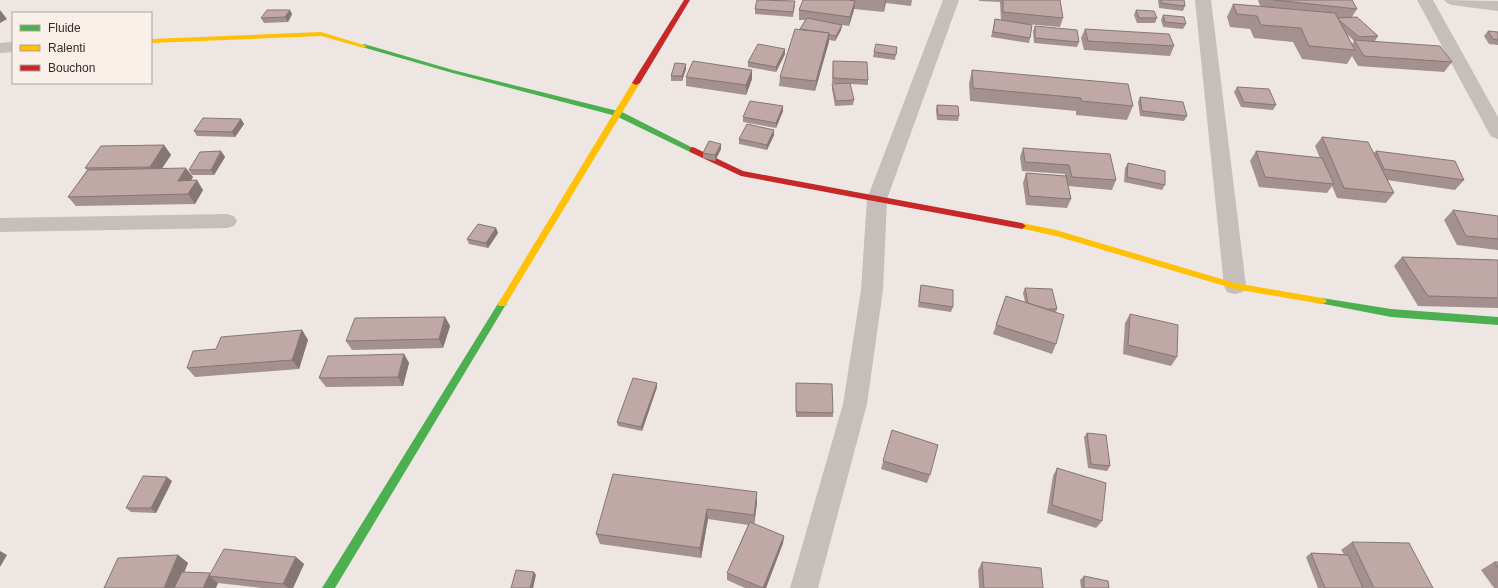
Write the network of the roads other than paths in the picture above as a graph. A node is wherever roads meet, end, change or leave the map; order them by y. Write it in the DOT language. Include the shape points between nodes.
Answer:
graph roads {
  1 [pos="688,0"];
  2 [pos="951,0"];
  3 [pos="1203,0"];
  4 [pos="1425,0"];
  5 [pos="1452,0"];
  6 [pos="1498,6"];
  7 [pos="152,41"];
  8 [pos="12,47"];
  9 [pos="0,48"];
  10 [pos="619,114"];
  11 [pos="1498,133"];
  12 [pos="878,199"];
  13 [pos="227,221"];
  14 [pos="0,226"];
  15 [pos="1235,286"];
  16 [pos="1498,321"];
  17 [pos="328,588"];
  18 [pos="804,588"];
  1 -- 10 [label="street"];
  2 -- 12 [label="street"];
  3 -- 15 [label="street"];
  4 -- 11 [label="street"];
  5 -- 6 [label="street"];
  7 -- 10 [label="street" via="321,34 451,71"];
  8 -- 9 [label="street"];
  10 -- 12 [label="street" via="741,173"];
  10 -- 17 [label="street"];
  12 -- 15 [label="street" via="1056,233"];
  12 -- 18 [label="street" via="872,290 855,404"];
  13 -- 14 [label="street"];
  15 -- 16 [label="street" via="1391,313"];
}
